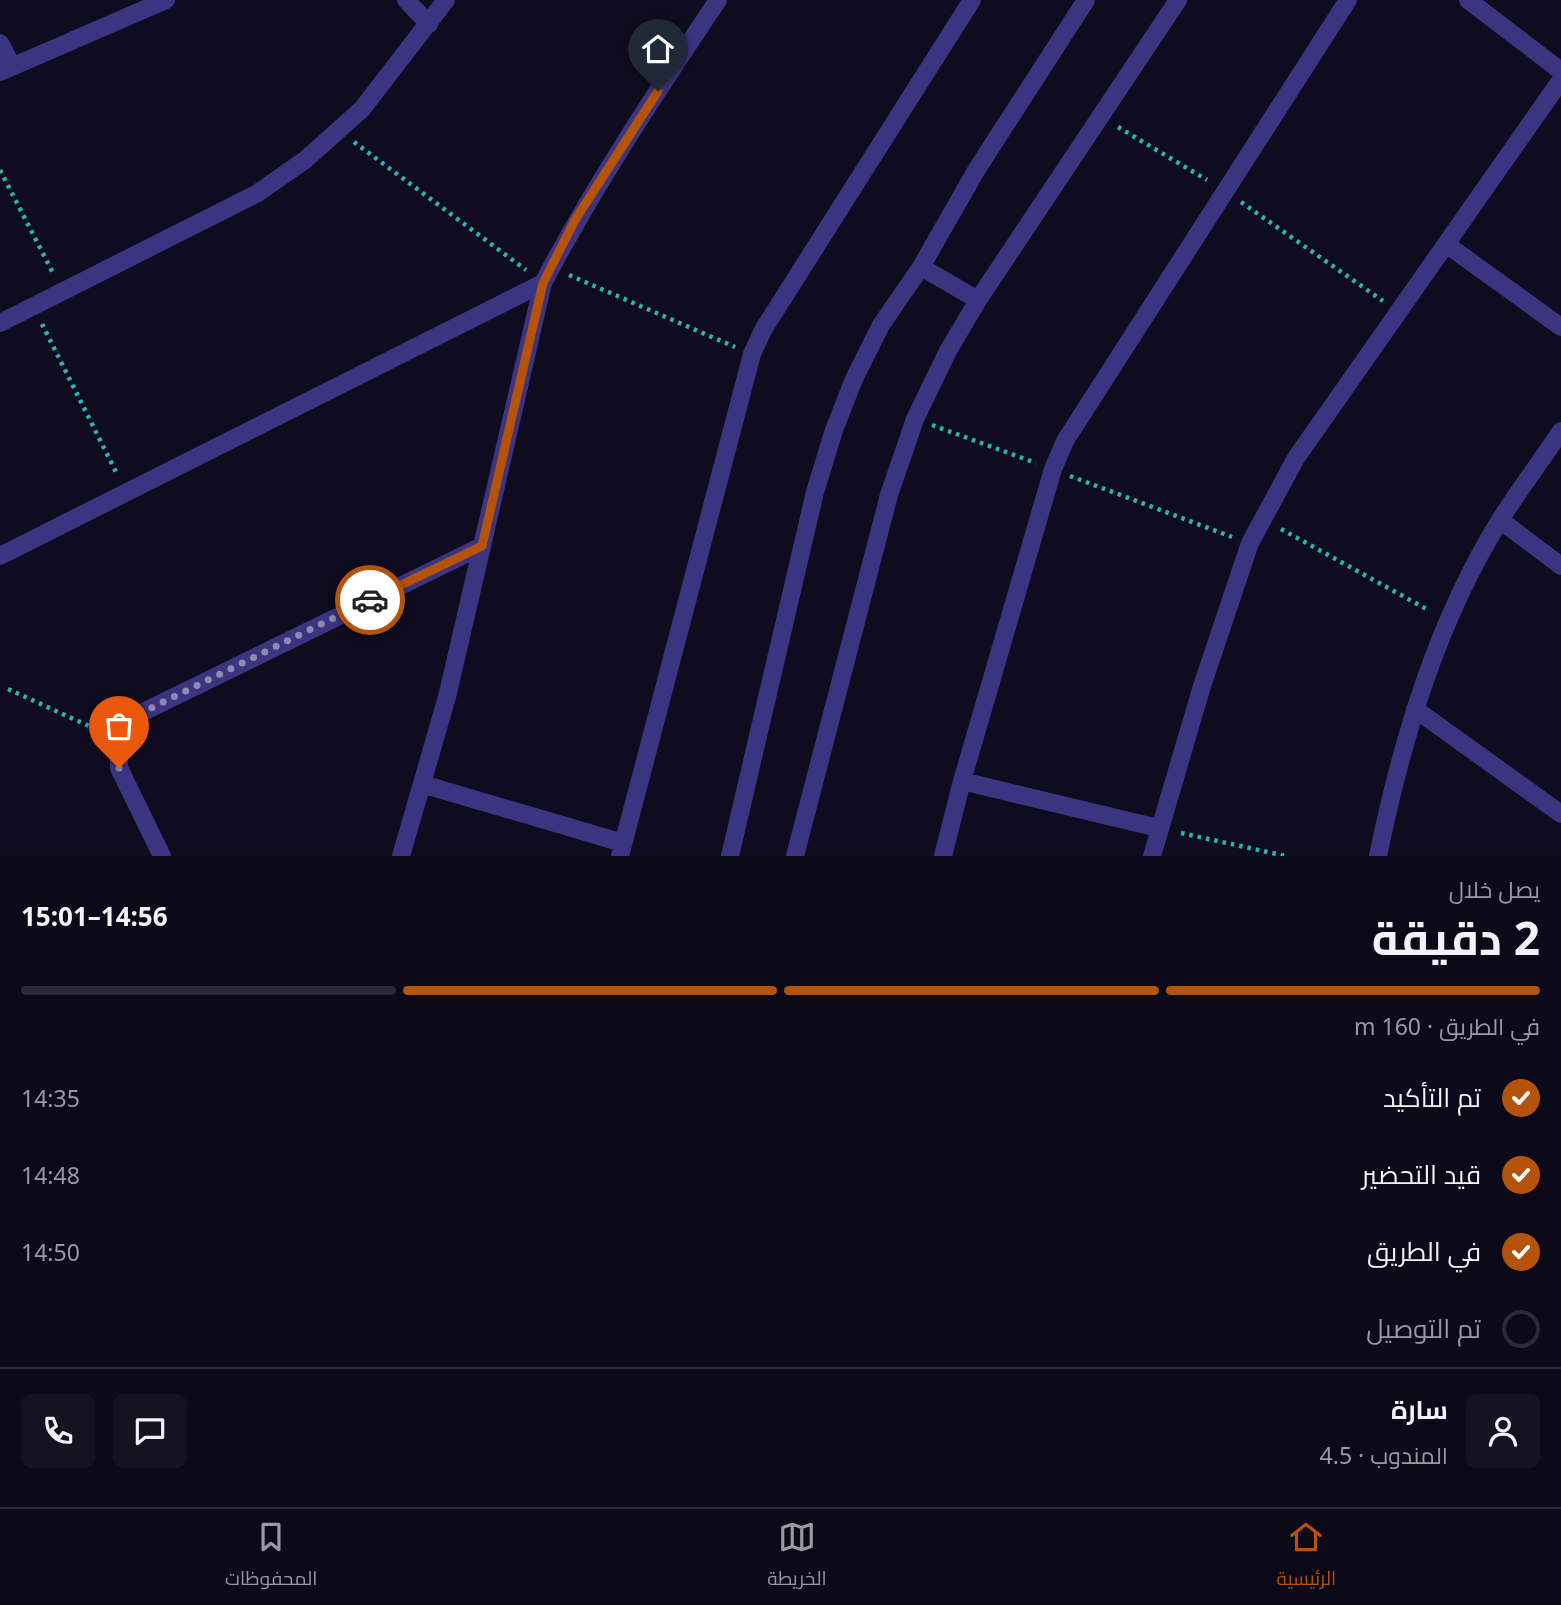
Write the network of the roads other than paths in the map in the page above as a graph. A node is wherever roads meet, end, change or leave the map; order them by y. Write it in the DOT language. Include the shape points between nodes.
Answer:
graph roads {
  1 [pos="166,0"];
  2 [pos="406,0"];
  3 [pos="446,0"];
  4 [pos="718,0"];
  5 [pos="972,0"];
  6 [pos="1086,0"];
  7 [pos="1178,0"];
  8 [pos="1348,0"];
  9 [pos="1468,0"];
  10 [pos="429,24"];
  11 [pos="0,43"];
  12 [pos="6,69"];
  13 [pos="1561,71"];
  14 [pos="1561,80"];
  15 [pos="1446,244"];
  16 [pos="921,267"];
  17 [pos="547,275"];
  18 [pos="978,300"];
  19 [pos="0,323"];
  20 [pos="1561,327"];
  21 [pos="1561,431"];
  22 [pos="1500,520"];
  23 [pos="482,546"];
  24 [pos="0,556"];
  25 [pos="1561,566"];
  26 [pos="1415,709"];
  27 [pos="962,781"];
  28 [pos="422,784"];
  29 [pos="1561,814"];
  30 [pos="1158,828"];
  31 [pos="622,850"];
  32 [pos="162,856"];
  33 [pos="401,856"];
  34 [pos="730,856"];
  35 [pos="795,856"];
  36 [pos="943,856"];
  37 [pos="1152,856"];
  38 [pos="1378,856"];
  1 -- 12 [label="street"];
  2 -- 10 [label="street"];
  3 -- 10 [label="street"];
  4 -- 17 [label="street" via="613,159"];
  5 -- 31 [label="street" via="751,354"];
  6 -- 16 [label="street"];
  7 -- 18 [label="street"];
  8 -- 27 [label="street" via="1079,414 1053,469"];
  9 -- 13 [label="street"];
  10 -- 19 [label="street" via="362,109 305,160 256,194"];
  11 -- 12 [label="street"];
  14 -- 15 [label="street"];
  15 -- 20 [label="street"];
  15 -- 30 [label="street" via="1296,458 1262,518"];
  16 -- 18 [label="street"];
  16 -- 34 [label="street" via="881,325 834,430 815,492"];
  17 -- 23 [label="street"];
  17 -- 24 [label="street"];
  18 -- 35 [label="street" via="915,419 872,556"];
  21 -- 22 [label="street"];
  22 -- 25 [label="street"];
  22 -- 26 [label="street" via="1449,621"];
  23 -- 28 [label="street"];
  23 -- 32 [label="street" via="135,716 119,740 119,768"];
  26 -- 29 [label="street"];
  26 -- 38 [label="street"];
  27 -- 30 [label="street"];
  27 -- 36 [label="street"];
  28 -- 31 [label="street"];
  28 -- 33 [label="street"];
  30 -- 37 [label="street"];
}
